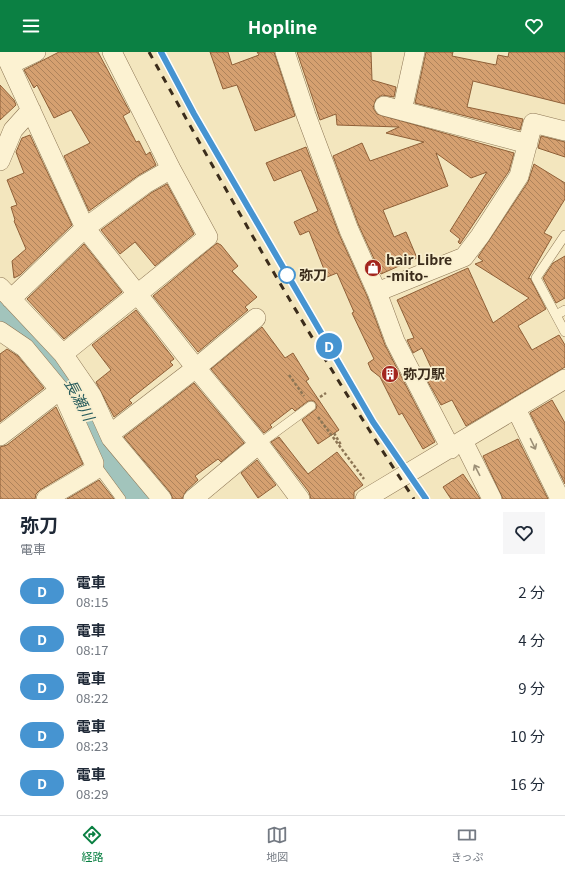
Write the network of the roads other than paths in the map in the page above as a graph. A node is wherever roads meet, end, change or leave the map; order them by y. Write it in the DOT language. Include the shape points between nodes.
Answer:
graph roads {
  1 [pos="36,52"];
  2 [pos="112,52"];
  3 [pos="285,52"];
  4 [pos="414,52"];
  5 [pos="8,58"];
  6 [pos="384,106"];
  7 [pos="31,110"];
  8 [pos="402,111"];
  9 [pos="565,131"];
  10 [pos="528,144"];
  11 [pos="0,161"];
  12 [pos="171,169"];
  13 [pos="85,228"];
  14 [pos="565,235"];
  15 [pos="377,292"];
  16 [pos="5,293"];
  17 [pos="138,295"];
  18 [pos="565,310"];
  19 [pos="556,315"];
  20 [pos="256,318"];
  21 [pos="0,331"];
  22 [pos="565,332"];
  23 [pos="63,354"];
  24 [pos="196,368"];
  25 [pos="565,379"];
  26 [pos="60,390"];
  27 [pos="311,406"];
  28 [pos="516,409"];
  29 [pos="110,434"];
  30 [pos="0,436"];
  31 [pos="259,444"];
  32 [pos="457,445"];
  33 [pos="94,463"];
  34 [pos="369,496"];
  35 [pos="46,499"];
  36 [pos="121,499"];
  37 [pos="162,499"];
  38 [pos="193,499"];
  39 [pos="300,499"];
  40 [pos="492,499"];
  41 [pos="560,499"];
  1 -- 5 [label="street"];
  2 -- 12 [label="street"];
  3 -- 15 [label="street" via="349,230"];
  4 -- 8 [label="street"];
  5 -- 7 [label="street"];
  6 -- 8 [label="street"];
  7 -- 11 [label="street" via="13,130"];
  7 -- 13 [label="street"];
  8 -- 10 [label="street"];
  9 -- 10 [label="street" via="534,123"];
  10 -- 15 [label="street" via="519,176 464,257"];
  12 -- 13 [label="street" via="145,184"];
  12 -- 17 [label="street" via="208,237"];
  13 -- 16 [label="street"];
  13 -- 17 [label="street"];
  14 -- 19 [label="lane" via="536,278"];
  15 -- 32 [label="street" via="394,341"];
  16 -- 23 [label="street"];
  17 -- 23 [label="street"];
  17 -- 24 [label="street"];
  18 -- 19 [label="lane"];
  19 -- 22 [label="lane"];
  20 -- 24 [label="street"];
  21 -- 26 [label="street" via="25,348"];
  23 -- 29 [label="street" via="92,396"];
  24 -- 29 [label="street"];
  24 -- 31 [label="street"];
  25 -- 28 [label="street"];
  26 -- 30 [label="street"];
  26 -- 33 [label="street"];
  27 -- 31 [label="lane"];
  28 -- 32 [label="street"];
  28 -- 41 [label="street, one-way"];
  29 -- 37 [label="street"];
  31 -- 38 [label="street"];
  31 -- 39 [label="street"];
  32 -- 34 [label="street"];
  40 -- 32 [label="street, one-way"];
  33 -- 35 [label="street" via="93,471"];
  33 -- 36 [label="lane"];
}
